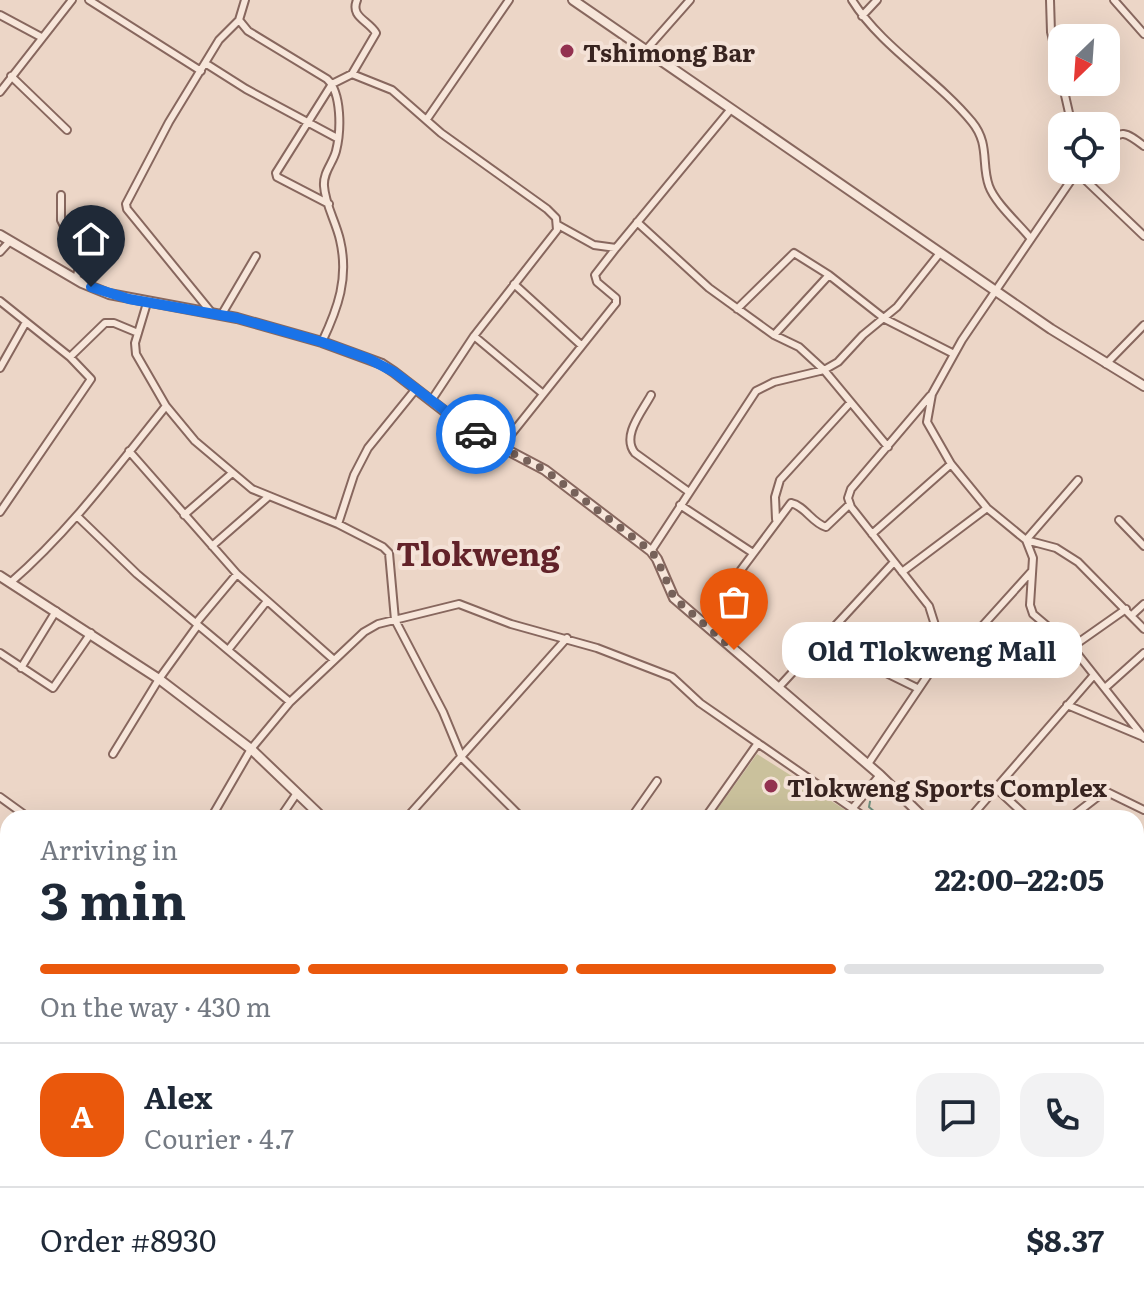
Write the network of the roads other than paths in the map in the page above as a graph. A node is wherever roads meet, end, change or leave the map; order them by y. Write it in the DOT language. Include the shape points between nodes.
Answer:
graph roads {
  1 [pos="72,0"];
  2 [pos="89,0"];
  3 [pos="245,0"];
  4 [pos="357,0"];
  5 [pos="509,0"];
  6 [pos="573,0"];
  7 [pos="690,0"];
  8 [pos="852,0"];
  9 [pos="877,0"];
  10 [pos="1050,0"];
  11 [pos="1114,0"];
  12 [pos="0,15"];
  13 [pos="862,16"];
  14 [pos="1144,19"];
  15 [pos="239,20"];
  16 [pos="1051,24"];
  17 [pos="1137,26"];
  18 [pos="1144,34"];
  19 [pos="41,37"];
  20 [pos="645,51"];
  21 [pos="205,63"];
  22 [pos="201,71"];
  23 [pos="352,74"];
  24 [pos="11,76"];
  25 [pos="332,84"];
  26 [pos="0,92"];
  27 [pos="731,109"];
  28 [pos="427,119"];
  29 [pos="309,122"];
  30 [pos="67,130"];
  31 [pos="1120,134"];
  32 [pos="337,138"];
  33 [pos="1144,146"];
  34 [pos="1071,184"];
  35 [pos="1090,184"];
  36 [pos="61,195"];
  37 [pos="329,204"];
  38 [pos="637,222"];
  39 [pos="558,225"];
  40 [pos="0,235"];
  41 [pos="1144,236"];
  42 [pos="1031,239"];
  43 [pos="10,241"];
  44 [pos="616,248"];
  45 [pos="0,252"];
  46 [pos="940,253"];
  47 [pos="256,256"];
  48 [pos="829,275"];
  49 [pos="76,279"];
  50 [pos="514,284"];
  51 [pos="995,291"];
  52 [pos="0,301"];
  53 [pos="147,303"];
  54 [pos="737,309"];
  55 [pos="211,312"];
  56 [pos="222,314"];
  57 [pos="885,319"];
  58 [pos="26,322"];
  59 [pos="1144,325"];
  60 [pos="138,333"];
  61 [pos="774,335"];
  62 [pos="474,336"];
  63 [pos="322,342"];
  64 [pos="581,345"];
  65 [pos="954,354"];
  66 [pos="70,357"];
  67 [pos="1106,364"];
  68 [pos="0,368"];
  69 [pos="824,370"];
  70 [pos="1144,386"];
  71 [pos="415,390"];
  72 [pos="542,393"];
  73 [pos="932,394"];
  74 [pos="651,395"];
  75 [pos="431,401"];
  76 [pos="850,403"];
  77 [pos="166,406"];
  78 [pos="501,447"];
  79 [pos="888,447"];
  80 [pos="129,451"];
  81 [pos="951,464"];
  82 [pos="231,474"];
  83 [pos="1078,480"];
  84 [pos="689,492"];
  85 [pos="268,497"];
  86 [pos="850,504"];
  87 [pos="680,505"];
  88 [pos="987,508"];
  89 [pos="0,512"];
  90 [pos="184,515"];
  91 [pos="77,516"];
  92 [pos="776,520"];
  93 [pos="1119,520"];
  94 [pos="338,524"];
  95 [pos="872,534"];
  96 [pos="1026,540"];
  97 [pos="212,546"];
  98 [pos="1144,546"];
  99 [pos="651,551"];
  100 [pos="753,553"];
  101 [pos="894,562"];
  102 [pos="902,572"];
  103 [pos="1031,572"];
  104 [pos="237,574"];
  105 [pos="0,576"];
  106 [pos="10,583"];
  107 [pos="729,586"];
  108 [pos="267,601"];
  109 [pos="1144,604"];
  110 [pos="1126,609"];
  111 [pos="56,611"];
  112 [pos="1132,615"];
  113 [pos="395,620"];
  114 [pos="197,624"];
  115 [pos="1144,629"];
  116 [pos="91,633"];
  117 [pos="567,638"];
  118 [pos="821,641"];
  119 [pos="1072,647"];
  120 [pos="228,650"];
  121 [pos="0,653"];
  122 [pos="1144,653"];
  123 [pos="334,660"];
  124 [pos="946,660"];
  125 [pos="21,668"];
  126 [pos="1094,675"];
  127 [pos="159,679"];
  128 [pos="779,687"];
  129 [pos="917,688"];
  130 [pos="1105,688"];
  131 [pos="290,702"];
  132 [pos="1067,705"];
  133 [pos="1144,738"];
  134 [pos="758,743"];
  135 [pos="251,749"];
  136 [pos="113,754"];
  137 [pos="462,758"];
  138 [pos="868,764"];
  139 [pos="880,775"];
  140 [pos="657,781"];
  141 [pos="995,787"];
  142 [pos="297,793"];
  143 [pos="0,797"];
  144 [pos="852,809"];
  145 [pos="18,810"];
  146 [pos="216,810"];
  147 [pos="285,810"];
  148 [pos="315,810"];
  149 [pos="414,810"];
  150 [pos="514,810"];
  151 [pos="637,810"];
  152 [pos="711,810"];
  153 [pos="916,810"];
  154 [pos="976,810"];
  155 [pos="1019,810"];
  156 [pos="1080,810"];
  157 [pos="1144,810"];
  1 -- 19 [label="street"];
  2 -- 22 [label="street"];
  3 -- 15 [label="street"];
  4 -- 23 [label="street" via="355,13 376,33"];
  5 -- 28 [label="street"];
  6 -- 20 [label="street"];
  7 -- 20 [label="street"];
  8 -- 13 [label="street"];
  9 -- 13 [label="street"];
  10 -- 16 [label="street"];
  11 -- 17 [label="street"];
  12 -- 19 [label="street"];
  13 -- 42 [label="street" via="972,123 984,147 990,189"];
  14 -- 17 [label="street"];
  15 -- 21 [label="street"];
  15 -- 25 [label="street"];
  17 -- 18 [label="street"];
  19 -- 24 [label="street"];
  20 -- 27 [label="street"];
  21 -- 22 [label="street"];
  21 -- 29 [label="street"];
  22 -- 55 [label="street" via="126,204"];
  23 -- 25 [label="street"];
  23 -- 28 [label="street" via="392,90"];
  24 -- 26 [label="street"];
  24 -- 30 [label="street"];
  25 -- 29 [label="street"];
  25 -- 32 [label="street"];
  27 -- 38 [label="street"];
  27 -- 46 [label="street"];
  28 -- 39 [label="street" via="547,209"];
  29 -- 32 [label="street"];
  29 -- 37 [label="street" via="276,175"];
  31 -- 33 [label="street"];
  32 -- 37 [label="street" via="325,173"];
  34 -- 42 [label="street"];
  35 -- 41 [label="street"];
  36 -- 49 [label="street" via="61,220 81,260"];
  37 -- 63 [label="street" via="344,264 338,307"];
  38 -- 44 [label="street"];
  38 -- 54 [label="street"];
  39 -- 44 [label="street" via="594,245"];
  39 -- 50 [label="street"];
  40 -- 43 [label="street"];
  42 -- 51 [label="street"];
  43 -- 45 [label="street"];
  43 -- 49 [label="street"];
  44 -- 64 [label="street" via="595,275 616,303"];
  46 -- 51 [label="street"];
  46 -- 57 [label="street"];
  47 -- 56 [label="street"];
  48 -- 54 [label="street" via="794,253"];
  48 -- 57 [label="street"];
  48 -- 61 [label="street"];
  49 -- 53 [label="street"];
  50 -- 62 [label="street"];
  50 -- 64 [label="street"];
  51 -- 65 [label="street"];
  51 -- 67 [label="street"];
  52 -- 58 [label="street"];
  53 -- 55 [label="street"];
  53 -- 60 [label="street"];
  54 -- 61 [label="street"];
  55 -- 56 [label="street"];
  56 -- 63 [label="street"];
  57 -- 65 [label="street"];
  57 -- 69 [label="street"];
  58 -- 66 [label="street"];
  58 -- 68 [label="street"];
  59 -- 67 [label="street"];
  60 -- 66 [label="street" via="105,323"];
  60 -- 77 [label="street" via="136,354"];
  61 -- 69 [label="street" via="799,347"];
  62 -- 72 [label="street"];
  62 -- 75 [label="street"];
  63 -- 71 [label="street" via="382,364"];
  64 -- 72 [label="street"];
  65 -- 73 [label="street"];
  66 -- 89 [label="street" via="90,381"];
  67 -- 70 [label="street"];
  69 -- 76 [label="street"];
  69 -- 84 [label="street" via="756,391"];
  71 -- 75 [label="street"];
  71 -- 94 [label="street" via="368,448"];
  72 -- 78 [label="street"];
  73 -- 79 [label="street"];
  73 -- 81 [label="street" via="928,427"];
  74 -- 84 [label="street" via="629,436 630,446"];
  75 -- 78 [label="street"];
  76 -- 79 [label="street"];
  76 -- 92 [label="street" via="780,480"];
  77 -- 80 [label="street"];
  77 -- 82 [label="street"];
  78 -- 99 [label="street" via="545,470"];
  79 -- 86 [label="street" via="849,493"];
  80 -- 90 [label="street"];
  80 -- 91 [label="street"];
  81 -- 88 [label="street"];
  81 -- 95 [label="street"];
  82 -- 85 [label="street"];
  82 -- 90 [label="street"];
  83 -- 96 [label="street"];
  84 -- 87 [label="street"];
  85 -- 94 [label="street"];
  85 -- 97 [label="street"];
  86 -- 92 [label="street" via="828,527 793,503"];
  86 -- 95 [label="street"];
  87 -- 99 [label="street"];
  87 -- 100 [label="street"];
  88 -- 96 [label="street"];
  88 -- 102 [label="street"];
  90 -- 97 [label="street"];
  91 -- 106 [label="street"];
  91 -- 114 [label="street"];
  92 -- 100 [label="street"];
  93 -- 98 [label="street"];
  94 -- 113 [label="street" via="389,553"];
  95 -- 101 [label="street"];
  96 -- 103 [label="street" via="1033,558"];
  96 -- 110 [label="street" via="1078,562"];
  97 -- 104 [label="street"];
  99 -- 128 [label="street" via="674,598"];
  100 -- 107 [label="street"];
  101 -- 102 [label="street"];
  101 -- 118 [label="street"];
  102 -- 124 [label="street" via="929,606"];
  103 -- 119 [label="street" via="1031,611"];
  103 -- 124 [label="street"];
  104 -- 108 [label="street"];
  104 -- 114 [label="street"];
  105 -- 106 [label="street"];
  106 -- 111 [label="street"];
  108 -- 120 [label="street"];
  108 -- 123 [label="street"];
  109 -- 112 [label="street"];
  110 -- 112 [label="street"];
  110 -- 119 [label="street"];
  111 -- 116 [label="street"];
  111 -- 125 [label="street"];
  112 -- 115 [label="street"];
  113 -- 117 [label="street" via="459,604"];
  113 -- 123 [label="street" via="364,632"];
  113 -- 137 [label="street"];
  114 -- 120 [label="street"];
  114 -- 127 [label="street"];
  116 -- 125 [label="street" via="54,687"];
  116 -- 127 [label="street"];
  117 -- 134 [label="street" via="672,677"];
  117 -- 137 [label="street"];
  118 -- 128 [label="street"];
  118 -- 129 [label="street"];
  119 -- 126 [label="street"];
  120 -- 131 [label="street"];
  121 -- 125 [label="street"];
  122 -- 130 [label="street"];
  123 -- 131 [label="street"];
  124 -- 129 [label="street"];
  126 -- 130 [label="street"];
  126 -- 132 [label="street"];
  127 -- 135 [label="street"];
  127 -- 136 [label="street"];
  128 -- 138 [label="street"];
  129 -- 138 [label="street"];
  130 -- 133 [label="street"];
  131 -- 135 [label="street"];
  132 -- 133 [label="street"];
  132 -- 141 [label="street"];
  134 -- 144 [label="street"];
  134 -- 152 [label="street"];
  135 -- 142 [label="street"];
  135 -- 146 [label="street"];
  137 -- 149 [label="street"];
  137 -- 150 [label="street"];
  138 -- 139 [label="street"];
  139 -- 144 [label="street"];
  139 -- 153 [label="street"];
  140 -- 151 [label="street"];
  141 -- 154 [label="street"];
  141 -- 155 [label="street"];
  142 -- 147 [label="street"];
  142 -- 148 [label="street"];
  143 -- 145 [label="street"];
  156 -- 157 [label="street" via="1105,791"];
}
